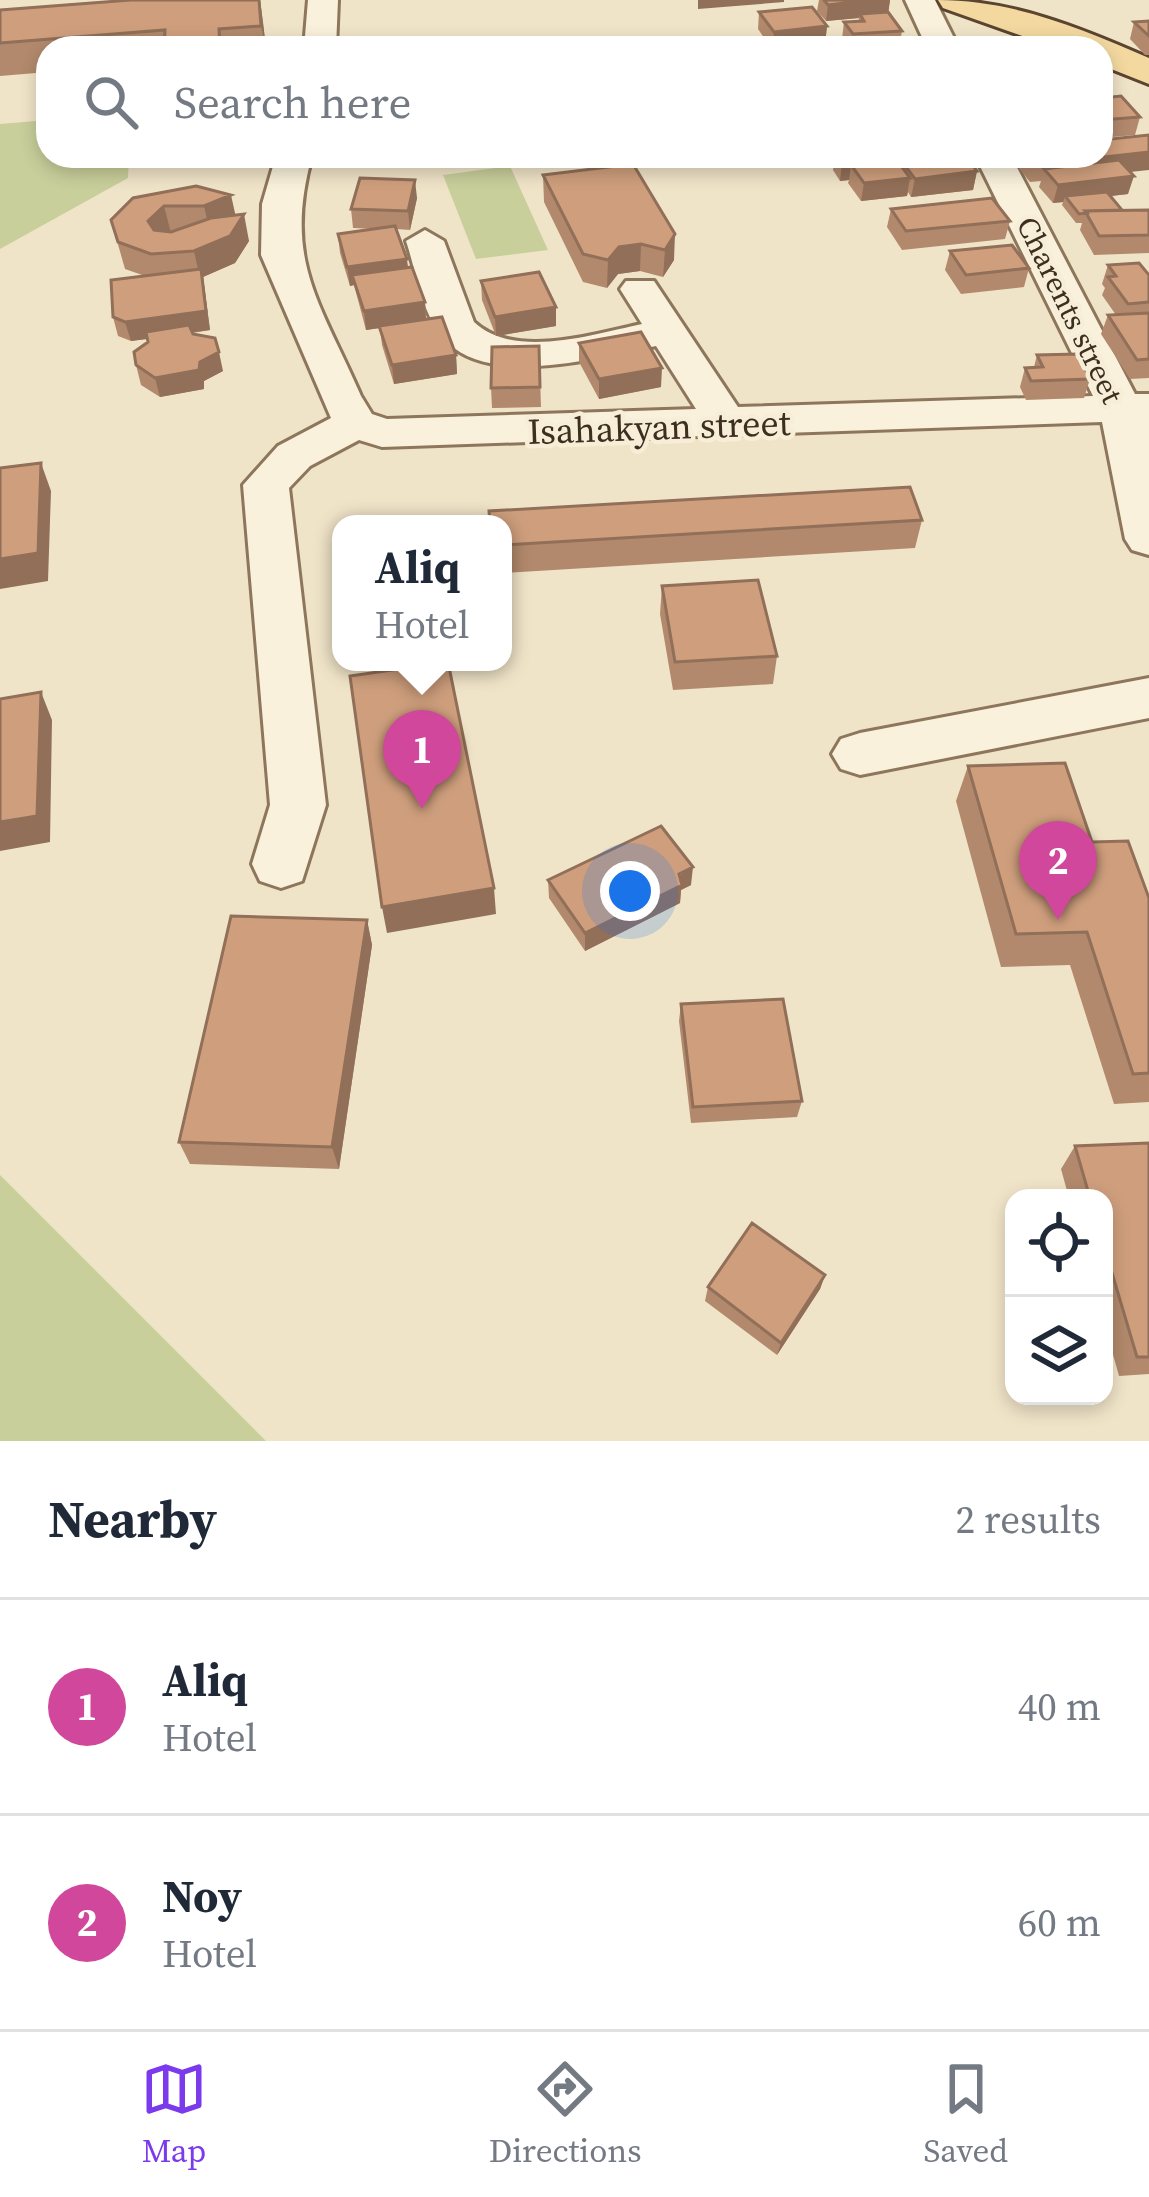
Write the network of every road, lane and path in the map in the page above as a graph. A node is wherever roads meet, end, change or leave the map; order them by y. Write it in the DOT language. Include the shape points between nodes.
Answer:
graph roads {
  1 [pos="323,0"];
  2 [pos="920,0"];
  3 [pos="956,0"];
  4 [pos="321,36"];
  5 [pos="937,36"];
  6 [pos="1058,36"];
  7 [pos="1113,57"];
  8 [pos="1149,72"];
  9 [pos="290,168"];
  10 [pos="1001,168"];
  11 [pos="425,241"];
  12 [pos="640,290"];
  13 [pos="667,331"];
  14 [pos="1140,414"];
  15 [pos="356,423"];
  16 [pos="728,425"];
  17 [pos="1149,539"];
  18 [pos="1149,698"];
  19 [pos="860,754"];
  20 [pos="281,864"];
  1 -- 4 [label="street"];
  2 -- 5 [label="street"];
  3 -- 6 [label="main road"];
  7 -- 8 [label="main road"];
  9 -- 15 [label="street" via="280,204 280,255"];
  10 -- 14 [label="street, Charents street"];
  11 -- 13 [label="street" via="461,334 479,347 536,352"];
  12 -- 13 [label="street"];
  13 -- 16 [label="street"];
  14 -- 16 [label="street, Isahakyan street"];
  14 -- 17 [label="street, Charents street"];
  15 -- 16 [label="street, Isahakyan street" via="421,436"];
  15 -- 20 [label="street" via="294,456 266,485 298,805"];
  18 -- 19 [label="street"];
}
